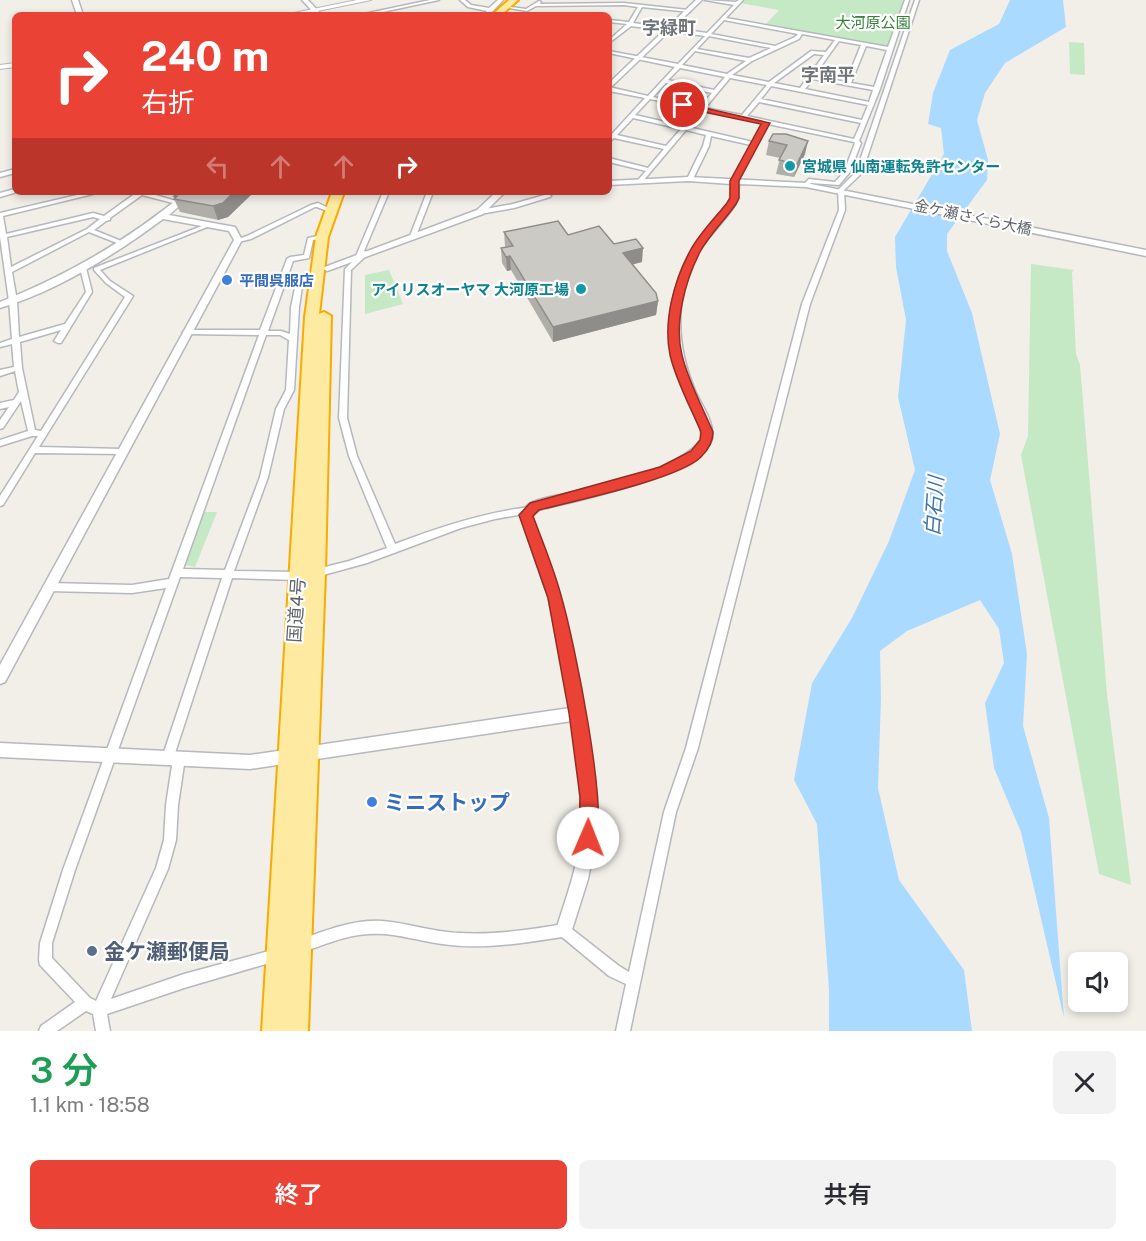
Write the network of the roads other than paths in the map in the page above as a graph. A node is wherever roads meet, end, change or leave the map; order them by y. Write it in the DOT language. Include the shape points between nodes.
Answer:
graph roads {
  1 [pos="305,0"];
  2 [pos="368,0"];
  3 [pos="438,0"];
  4 [pos="462,0"];
  5 [pos="501,0"];
  6 [pos="521,0"];
  7 [pos="541,0"];
  8 [pos="667,0"];
  9 [pos="699,0"];
  10 [pos="707,0"];
  11 [pos="907,0"];
  12 [pos="917,0"];
  13 [pos="418,2"];
  14 [pos="740,2"];
  15 [pos="603,3"];
  16 [pos="512,4"];
  17 [pos="534,5"];
  18 [pos="559,5"];
  19 [pos="641,6"];
  20 [pos="651,7"];
  21 [pos="395,8"];
  22 [pos="662,9"];
  23 [pos="555,10"];
  24 [pos="688,11"];
  25 [pos="316,12"];
  26 [pos="376,12"];
  27 [pos="399,12"];
  28 [pos="493,12"];
  29 [pos="724,19"];
  30 [pos="612,21"];
  31 [pos="630,23"];
  32 [pos="640,25"];
  33 [pos="669,29"];
  34 [pos="801,33"];
  35 [pos="612,35"];
  36 [pos="709,35"];
  37 [pos="616,36"];
  38 [pos="612,39"];
  39 [pos="838,39"];
  40 [pos="864,44"];
  41 [pos="777,48"];
  42 [pos="891,49"];
  43 [pos="695,50"];
  44 [pos="612,53"];
  45 [pos="828,54"];
  46 [pos="639,58"];
  47 [pos="750,60"];
  48 [pos="680,66"];
  49 [pos="728,75"];
  50 [pos="812,77"];
  51 [pos="665,81"];
  52 [pos="770,84"];
  53 [pos="848,84"];
  54 [pos="612,85"];
  55 [pos="612,89"];
  56 [pos="877,89"];
  57 [pos="802,90"];
  58 [pos="715,92"];
  59 [pos="649,98"];
  60 [pos="757,100"];
  61 [pos="871,104"];
  62 [pos="700,109"];
  63 [pos="880,111"];
  64 [pos="632,116"];
  65 [pos="743,118"];
  66 [pos="864,122"];
  67 [pos="766,123"];
  68 [pos="684,128"];
  69 [pos="709,133"];
  70 [pos="612,135"];
  71 [pos="612,137"];
  72 [pos="857,139"];
  73 [pos="755,144"];
  74 [pos="667,148"];
  75 [pos="612,161"];
  76 [pos="649,170"];
  77 [pos="690,179"];
  78 [pos="640,180"];
  79 [pos="735,181"];
  80 [pos="612,183"];
  81 [pos="806,185"];
  82 [pos="841,190"];
  83 [pos="86,195"];
  84 [pos="137,195"];
  85 [pos="148,195"];
  86 [pos="188,195"];
  87 [pos="337,195"];
  88 [pos="347,195"];
  89 [pos="385,195"];
  90 [pos="428,195"];
  91 [pos="498,195"];
  92 [pos="548,196"];
  93 [pos="173,201"];
  94 [pos="330,210"];
  95 [pos="480,212"];
  96 [pos="0,216"];
  97 [pos="163,216"];
  98 [pos="108,219"];
  99 [pos="209,225"];
  100 [pos="89,230"];
  101 [pos="4,236"];
  102 [pos="413,236"];
  103 [pos="322,237"];
  104 [pos="238,240"];
  105 [pos="124,244"];
  106 [pos="1146,253"];
  107 [pos="362,254"];
  108 [pos="84,270"];
  109 [pos="95,270"];
  110 [pos="9,271"];
  111 [pos="322,271"];
  112 [pos="13,300"];
  113 [pos="0,306"];
  114 [pos="67,326"];
  115 [pos="187,332"];
  116 [pos="262,334"];
  117 [pos="293,339"];
  118 [pos="15,341"];
  119 [pos="58,341"];
  120 [pos="0,345"];
  121 [pos="18,368"];
  122 [pos="0,373"];
  123 [pos="23,392"];
  124 [pos="16,402"];
  125 [pos="0,406"];
  126 [pos="0,426"];
  127 [pos="32,433"];
  128 [pos="42,434"];
  129 [pos="0,443"];
  130 [pos="32,450"];
  131 [pos="122,452"];
  132 [pos="0,503"];
  133 [pos="529,510"];
  134 [pos="393,550"];
  135 [pos="176,573"];
  136 [pos="228,574"];
  137 [pos="307,574"];
  138 [pos="172,583"];
  139 [pos="49,587"];
  140 [pos="0,678"];
  141 [pos="578,713"];
  142 [pos="0,750"];
  143 [pos="308,753"];
  144 [pos="110,755"];
  145 [pos="288,757"];
  146 [pos="173,758"];
  147 [pos="564,930"];
  148 [pos="300,947"];
  149 [pos="278,954"];
  150 [pos="634,981"];
  151 [pos="85,1003"];
  152 [pos="99,1010"];
  153 [pos="46,1031"];
  154 [pos="103,1031"];
  155 [pos="274,1031"];
  156 [pos="296,1031"];
  157 [pos="623,1031"];
  1 -- 25 [label="street"];
  2 -- 25 [label="main road"];
  3 -- 13 [label="street"];
  4 -- 28 [label="street"];
  5 -- 28 [label="street"];
  6 -- 16 [label="highway"];
  7 -- 17 [label="street"];
  8 -- 22 [label="street"];
  9 -- 24 [label="street"];
  10 -- 14 [label="street"];
  11 -- 42 [label="street"];
  12 -- 63 [label="street"];
  13 -- 21 [label="street"];
  14 -- 29 [label="street"];
  15 -- 18 [label="street" via="582,7"];
  15 -- 19 [label="street"];
  16 -- 17 [label="street" via="527,10"];
  16 -- 28 [label="highway"];
  17 -- 18 [label="street"];
  18 -- 23 [label="street"];
  19 -- 20 [label="street"];
  19 -- 31 [label="street"];
  20 -- 22 [label="street"];
  20 -- 32 [label="street"];
  21 -- 26 [label="street"];
  21 -- 27 [label="street"];
  22 -- 24 [label="street"];
  24 -- 33 [label="street"];
  29 -- 34 [label="street"];
  29 -- 36 [label="street"];
  30 -- 31 [label="street"];
  31 -- 32 [label="street"];
  31 -- 37 [label="street"];
  32 -- 33 [label="street"];
  33 -- 36 [label="street"];
  33 -- 46 [label="street"];
  34 -- 39 [label="street"];
  34 -- 41 [label="street"];
  35 -- 37 [label="street"];
  36 -- 41 [label="street"];
  36 -- 43 [label="street"];
  37 -- 38 [label="street"];
  39 -- 40 [label="street"];
  39 -- 45 [label="street"];
  40 -- 42 [label="street"];
  40 -- 53 [label="street"];
  41 -- 47 [label="street"];
  42 -- 56 [label="street"];
  43 -- 47 [label="street"];
  43 -- 48 [label="street"];
  44 -- 46 [label="street"];
  45 -- 50 [label="street"];
  45 -- 52 [label="street" via="813,52"];
  46 -- 48 [label="street"];
  46 -- 54 [label="street"];
  47 -- 49 [label="street"];
  48 -- 49 [label="street"];
  48 -- 51 [label="street"];
  49 -- 52 [label="street"];
  49 -- 58 [label="street"];
  50 -- 53 [label="street"];
  50 -- 57 [label="street"];
  51 -- 58 [label="street"];
  51 -- 59 [label="street"];
  52 -- 57 [label="street"];
  52 -- 60 [label="street"];
  53 -- 56 [label="street"];
  55 -- 59 [label="street"];
  56 -- 61 [label="street"];
  57 -- 61 [label="street"];
  58 -- 62 [label="street"];
  59 -- 62 [label="street"];
  59 -- 64 [label="street"];
  60 -- 65 [label="street"];
  60 -- 66 [label="street"];
  61 -- 66 [label="street"];
  62 -- 65 [label="street"];
  62 -- 68 [label="street"];
  63 -- 72 [label="street"];
  63 -- 82 [label="street" via="859,173"];
  64 -- 68 [label="street"];
  64 -- 70 [label="street"];
  65 -- 67 [label="street"];
  66 -- 72 [label="street"];
  67 -- 72 [label="street"];
  67 -- 73 [label="street"];
  68 -- 69 [label="street"];
  68 -- 74 [label="street"];
  69 -- 73 [label="street"];
  69 -- 77 [label="street"];
  71 -- 74 [label="street"];
  72 -- 81 [label="street" via="847,172 837,184 809,181"];
  73 -- 79 [label="street"];
  74 -- 76 [label="street"];
  75 -- 76 [label="street"];
  76 -- 78 [label="street"];
  77 -- 78 [label="street, 金ケ瀬さくら大橋"];
  77 -- 79 [label="street, 金ケ瀬さくら大橋"];
  78 -- 80 [label="street, 金ケ瀬さくら大橋"];
  79 -- 81 [label="street, 金ケ瀬さくら大橋"];
  79 -- 133 [label="street" via="731,204 689,264 673,334 676,356 707,432 704,446 685,462 664,471"];
  81 -- 82 [label="street, 金ケ瀬さくら大橋"];
  82 -- 106 [label="street, 金ケ瀬さくら大橋"];
  82 -- 150 [label="street" via="842,210 806,304 692,748 670,812"];
  83 -- 96 [label="street"];
  84 -- 98 [label="street"];
  85 -- 93 [label="street"];
  86 -- 97 [label="street"];
  87 -- 94 [label="highway, 国道4号"];
  88 -- 111 [label="highway, 国道4号"];
  89 -- 107 [label="street"];
  90 -- 102 [label="street"];
  91 -- 95 [label="street"];
  92 -- 95 [label="street"];
  94 -- 103 [label="highway, 国道4号"];
  94 -- 104 [label="street" via="313,206"];
  95 -- 102 [label="street"];
  96 -- 101 [label="street"];
  97 -- 99 [label="street"];
  97 -- 105 [label="street"];
  98 -- 100 [label="street"];
  98 -- 101 [label="street" via="93,215"];
  99 -- 104 [label="street" via="232,230"];
  99 -- 109 [label="street"];
  100 -- 105 [label="street"];
  100 -- 110 [label="street"];
  101 -- 110 [label="street"];
  102 -- 107 [label="street"];
  103 -- 111 [label="highway, 国道4号"];
  103 -- 116 [label="street" via="310,238 307,257 290,259"];
  104 -- 115 [label="street"];
  105 -- 108 [label="street"];
  107 -- 111 [label="street"];
  107 -- 134 [label="street" via="348,269 343,418 353,456"];
  108 -- 109 [label="street"];
  108 -- 112 [label="street"];
  108 -- 114 [label="street" via="89,292"];
  109 -- 128 [label="street" via="129,296"];
  110 -- 112 [label="street"];
  111 -- 117 [label="street" via="300,279"];
  111 -- 137 [label="highway, 国道4号"];
  112 -- 113 [label="street"];
  112 -- 118 [label="street"];
  114 -- 118 [label="street"];
  114 -- 119 [label="street"];
  115 -- 116 [label="street"];
  115 -- 131 [label="street"];
  116 -- 117 [label="street" via="281,333"];
  116 -- 135 [label="street"];
  117 -- 136 [label="street" via="290,390"];
  118 -- 120 [label="street"];
  118 -- 121 [label="street"];
  121 -- 122 [label="street"];
  121 -- 123 [label="street"];
  123 -- 124 [label="street"];
  123 -- 127 [label="street"];
  124 -- 125 [label="street"];
  124 -- 126 [label="street"];
  127 -- 128 [label="street"];
  127 -- 129 [label="street"];
  128 -- 130 [label="street"];
  130 -- 131 [label="street"];
  130 -- 132 [label="street"];
  131 -- 139 [label="street"];
  133 -- 134 [label="street" via="497,514"];
  133 -- 141 [label="street" via="526,515 555,598"];
  134 -- 137 [label="street" via="356,565"];
  135 -- 136 [label="street"];
  135 -- 138 [label="street"];
  136 -- 137 [label="street"];
  136 -- 146 [label="street"];
  137 -- 143 [label="highway, 国道4号"];
  137 -- 145 [label="highway, 国道4号"];
  138 -- 139 [label="street" via="132,590"];
  138 -- 144 [label="street"];
  139 -- 140 [label="street"];
  141 -- 143 [label="street"];
  141 -- 147 [label="street" via="589,797 588,838"];
  142 -- 144 [label="street"];
  143 -- 145 [label="street"];
  143 -- 148 [label="highway, 国道4号"];
  144 -- 146 [label="street"];
  144 -- 151 [label="street" via="46,943 45,960"];
  145 -- 146 [label="street" via="250,762"];
  145 -- 149 [label="highway, 国道4号"];
  146 -- 152 [label="street" via="170,840 162,869"];
  147 -- 148 [label="street" via="485,940 440,938 402,928 370,927"];
  147 -- 150 [label="street" via="614,971"];
  148 -- 156 [label="highway, 国道4号"];
  149 -- 152 [label="street"];
  149 -- 155 [label="highway, 国道4号"];
  150 -- 157 [label="street"];
  151 -- 152 [label="street"];
  151 -- 153 [label="street"];
  152 -- 154 [label="street"];
}
